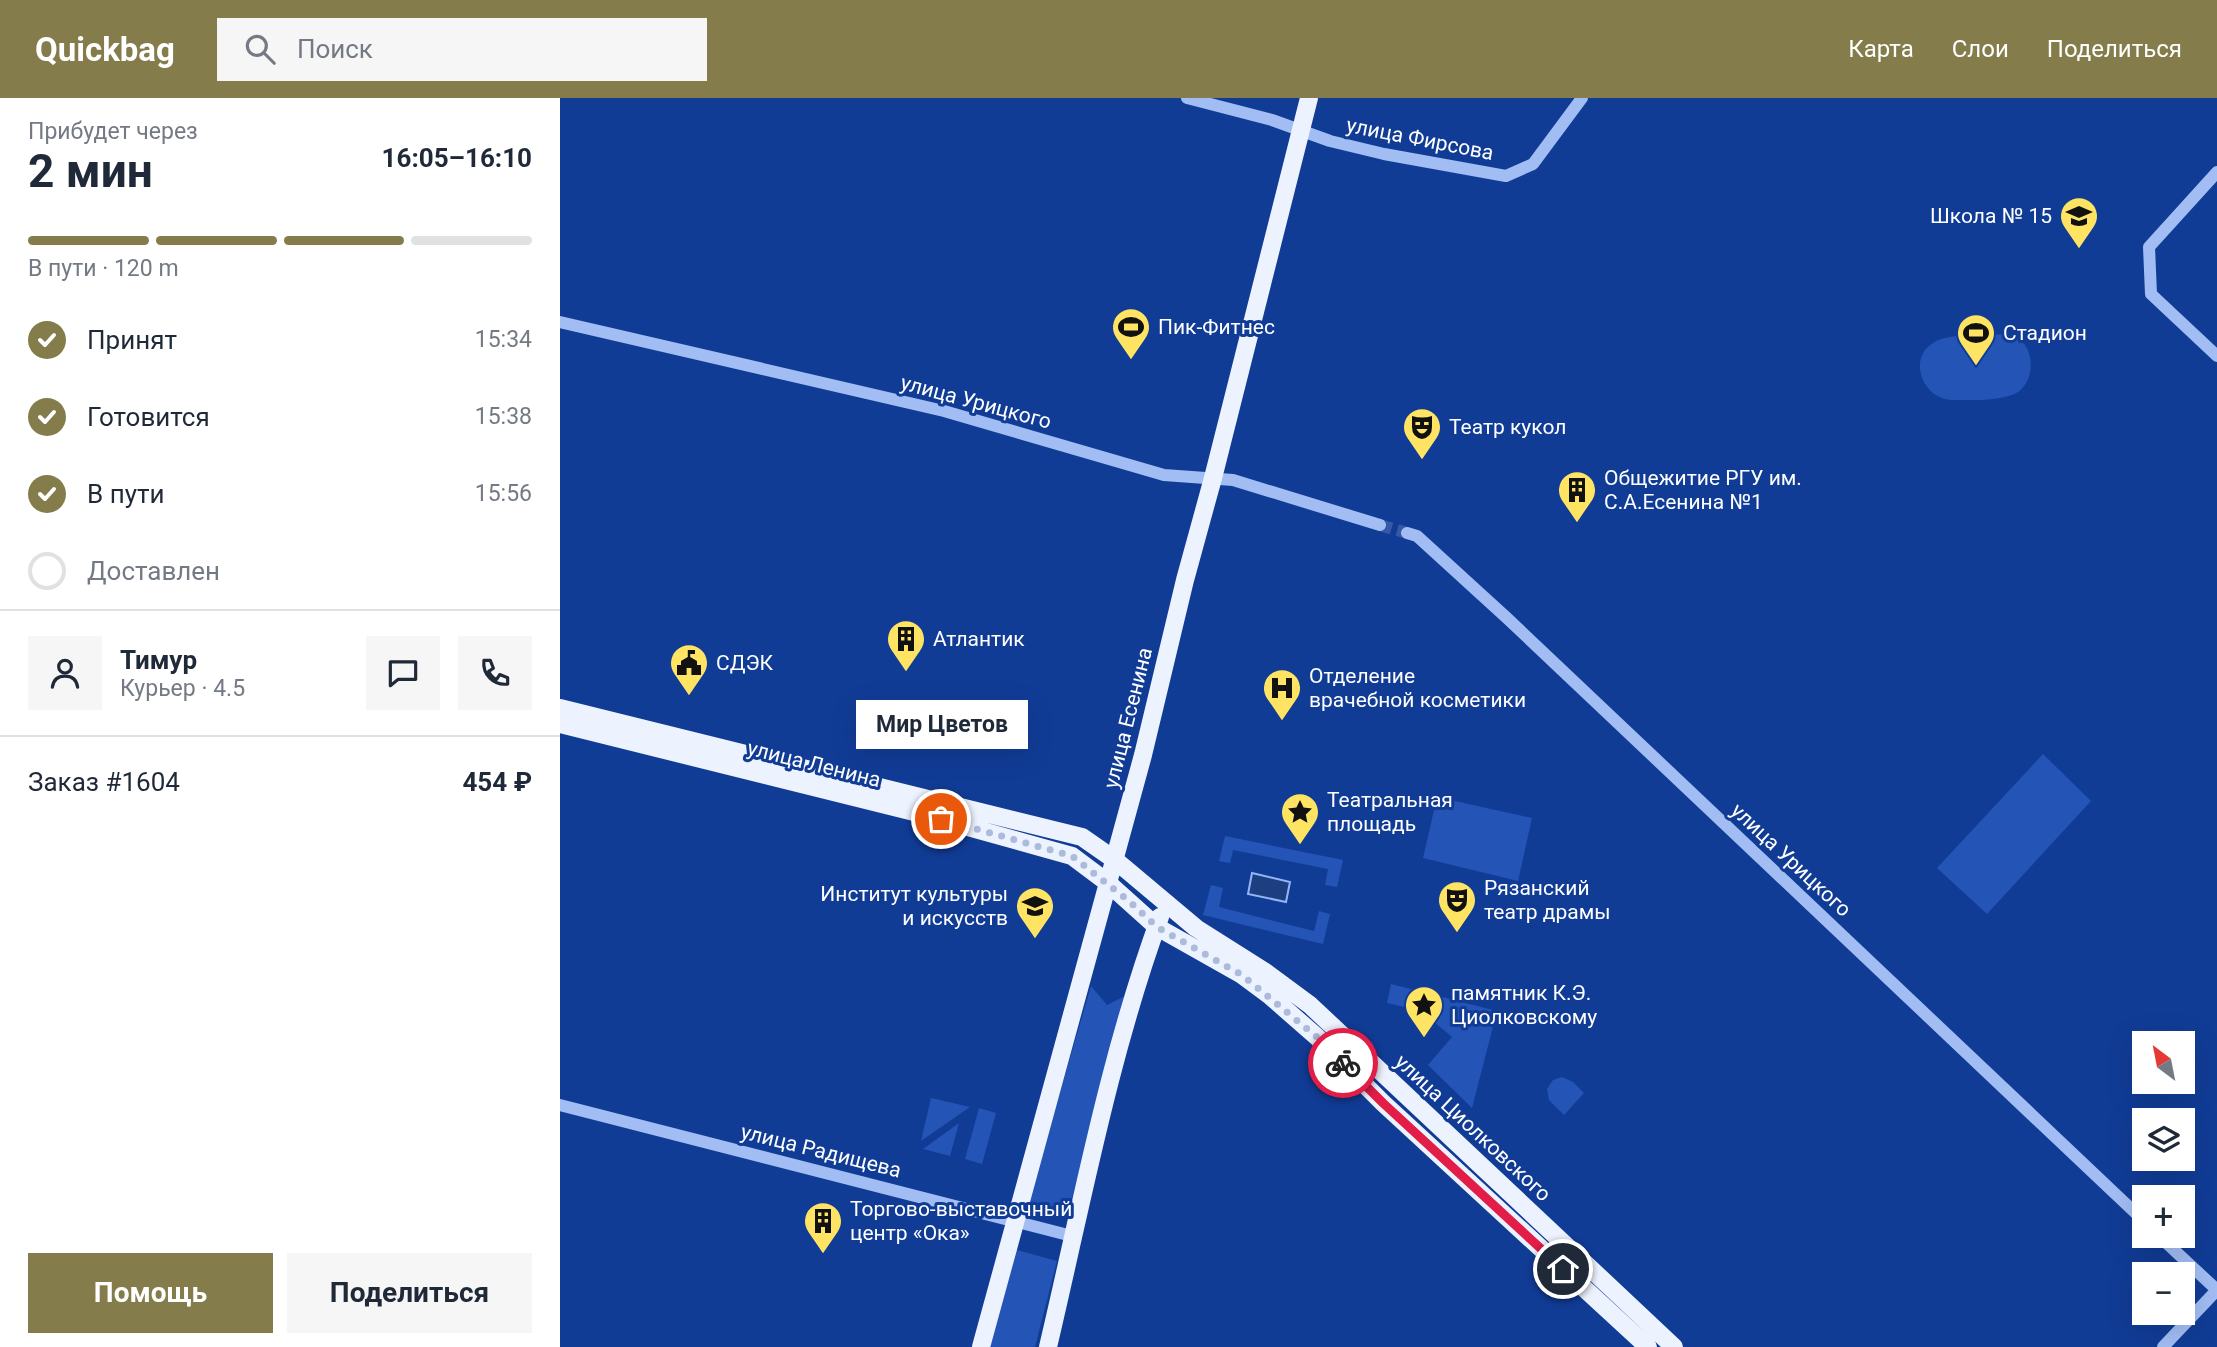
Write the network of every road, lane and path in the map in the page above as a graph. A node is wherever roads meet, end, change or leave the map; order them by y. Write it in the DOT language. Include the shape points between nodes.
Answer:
graph roads {
  1 [pos="1187,98"];
  2 [pos="1309,98"];
  3 [pos="1582,98"];
  4 [pos="1301,131"];
  5 [pos="2217,172"];
  6 [pos="560,321"];
  7 [pos="2217,356"];
  8 [pos="1213,478"];
  9 [pos="1380,524"];
  10 [pos="1407,533"];
  11 [pos="560,708"];
  12 [pos="560,724"];
  13 [pos="1115,860"];
  14 [pos="1108,883"];
  15 [pos="1166,903"];
  16 [pos="1157,927"];
  17 [pos="560,1105"];
  18 [pos="2132,1210"];
  19 [pos="1015,1220"];
  20 [pos="1073,1236"];
  21 [pos="2172,1248"];
  22 [pos="2217,1290"];
  23 [pos="981,1347"];
  24 [pos="1048,1347"];
  25 [pos="1648,1347"];
  26 [pos="1674,1347"];
  27 [pos="2163,1347"];
  1 -- 4 [label="street, улица Фирсова"];
  2 -- 4 [label="main road, улица Есенина"];
  3 -- 4 [label="street, улица Фирсова" via="1533,164 1506,176 1384,154"];
  4 -- 8 [label="main road, улица Есенина"];
  5 -- 7 [label="street" via="2149,247 2151,294"];
  6 -- 8 [label="street, улица Урицкого" via="944,411 1164,475"];
  8 -- 9 [label="street, улица Урицкого"];
  8 -- 13 [label="main road, улица Есенина"];
  10 -- 18 [label="street, улица Урицкого" via="1418,536 1508,619"];
  11 -- 13 [label="main road, улица Ленина" via="1082,837"];
  12 -- 14 [label="main road, улица Ленина" via="1072,856"];
  13 -- 14 [label="main road, улица Есенина"];
  13 -- 15 [label="main road, улица Циолковского"];
  14 -- 16 [label="main road, улица Ленина"];
  14 -- 19 [label="main road, улица Есенина"];
  15 -- 16 [label="main road"];
  15 -- 26 [label="main road, улица Циолковского" via="1310,1005"];
  16 -- 20 [label="main road" via="1134,991"];
  16 -- 25 [label="main road, улица Циолковского" via="1269,995"];
  17 -- 19 [label="street, улица Радищева"];
  19 -- 20 [label="street, улица Радищева"];
  19 -- 23 [label="main road, улица Есенина"];
  20 -- 24 [label="main road"];
  21 -- 22 [label="street"];
  22 -- 27 [label="street"];
}
